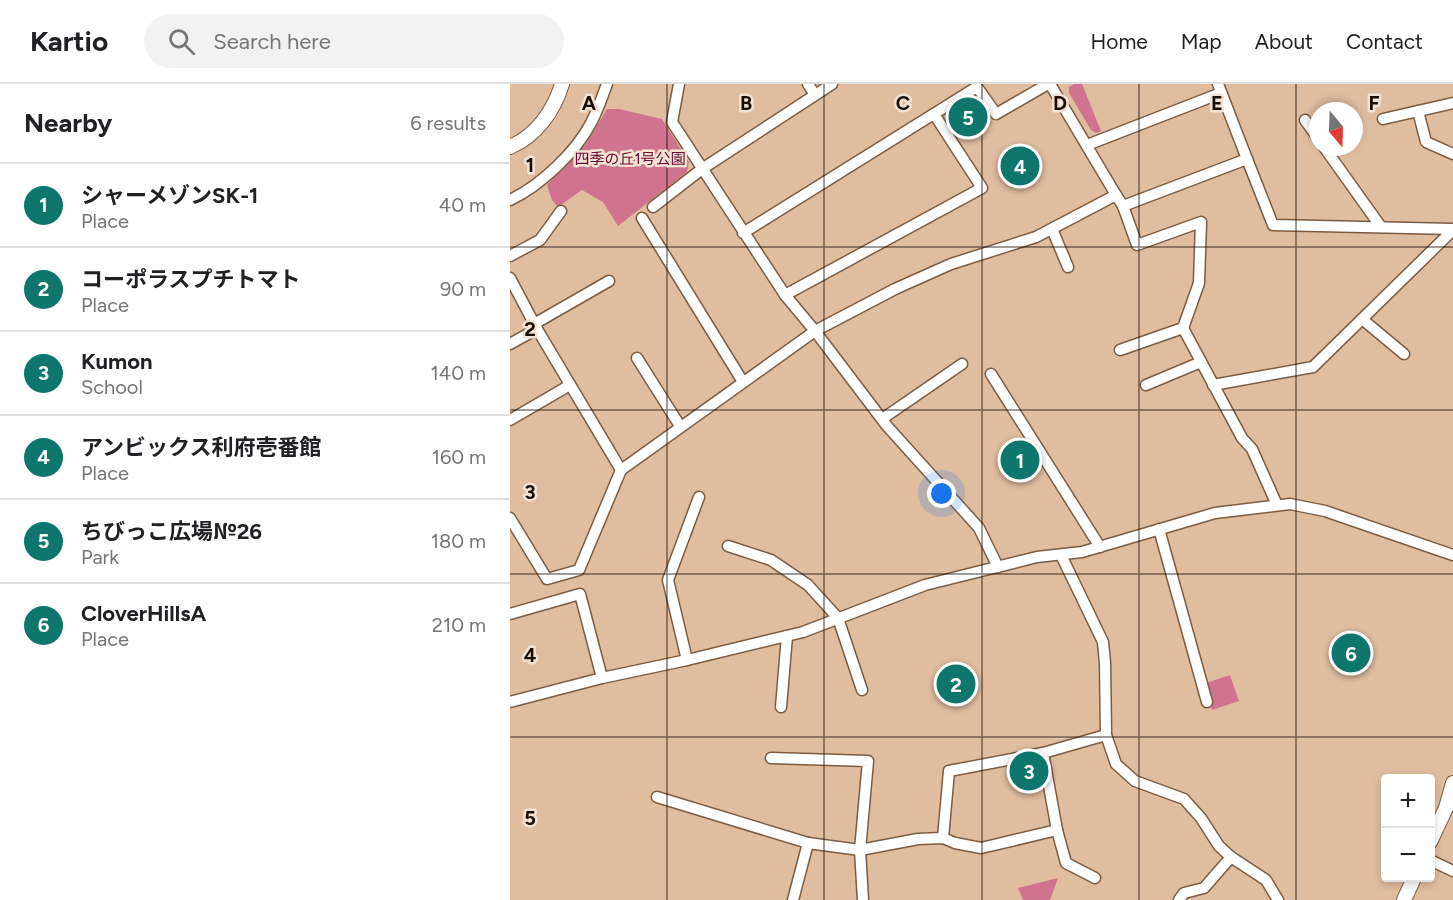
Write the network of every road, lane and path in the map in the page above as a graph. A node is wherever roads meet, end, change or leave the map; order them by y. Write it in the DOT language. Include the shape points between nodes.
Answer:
graph roads {
  1 [pos="562,84"];
  2 [pos="607,84"];
  3 [pos="679,84"];
  4 [pos="808,84"];
  5 [pos="832,84"];
  6 [pos="1049,84"];
  7 [pos="1220,88"];
  8 [pos="815,95"];
  9 [pos="1453,103"];
  10 [pos="1419,111"];
  11 [pos="934,114"];
  12 [pos="1383,119"];
  13 [pos="1305,120"];
  14 [pos="1309,126"];
  15 [pos="1087,145"];
  16 [pos="510,147"];
  17 [pos="1453,154"];
  18 [pos="1330,156"];
  19 [pos="1247,159"];
  20 [pos="702,169"];
  21 [pos="1116,195"];
  22 [pos="510,200"];
  23 [pos="1123,206"];
  24 [pos="653,207"];
  25 [pos="561,211"];
  26 [pos="642,218"];
  27 [pos="1381,227"];
  28 [pos="1052,229"];
  29 [pos="1453,230"];
  30 [pos="743,233"];
  31 [pos="510,256"];
  32 [pos="1068,267"];
  33 [pos="510,278"];
  34 [pos="609,281"];
  35 [pos="785,295"];
  36 [pos="1362,319"];
  37 [pos="536,326"];
  38 [pos="1183,328"];
  39 [pos="815,331"];
  40 [pos="510,344"];
  41 [pos="1120,350"];
  42 [pos="1404,354"];
  43 [pos="638,358"];
  44 [pos="1201,362"];
  45 [pos="962,364"];
  46 [pos="991,374"];
  47 [pos="743,382"];
  48 [pos="570,385"];
  49 [pos="1146,385"];
  50 [pos="1214,386"];
  51 [pos="882,419"];
  52 [pos="510,420"];
  53 [pos="680,426"];
  54 [pos="621,471"];
  55 [pos="699,497"];
  56 [pos="1277,505"];
  57 [pos="511,522"];
  58 [pos="1158,529"];
  59 [pos="728,546"];
  60 [pos="1100,548"];
  61 [pos="1061,555"];
  62 [pos="1453,555"];
  63 [pos="998,567"];
  64 [pos="510,614"];
  65 [pos="838,618"];
  66 [pos="787,636"];
  67 [pos="687,660"];
  68 [pos="602,678"];
  69 [pos="862,690"];
  70 [pos="510,702"];
  71 [pos="1207,702"];
  72 [pos="781,707"];
  73 [pos="1106,735"];
  74 [pos="1043,753"];
  75 [pos="771,758"];
  76 [pos="1453,783"];
  77 [pos="657,797"];
  78 [pos="1057,830"];
  79 [pos="1435,833"];
  80 [pos="943,838"];
  81 [pos="808,843"];
  82 [pos="860,850"];
  83 [pos="1231,857"];
  84 [pos="1435,862"];
  85 [pos="1453,871"];
  86 [pos="1095,878"];
  87 [pos="1412,882"];
  88 [pos="794,900"];
  89 [pos="863,900"];
  90 [pos="1179,900"];
  91 [pos="1278,900"];
  92 [pos="1404,900"];
  1 -- 16 [label="street" via="547,117 528,137"];
  2 -- 22 [label="street" via="590,125 575,146 538,182"];
  3 -- 20 [label="street" via="672,122"];
  4 -- 8 [label="street"];
  5 -- 8 [label="street"];
  6 -- 11 [label="street" via="996,114 977,87"];
  6 -- 15 [label="street"];
  7 -- 15 [label="street"];
  7 -- 19 [label="street"];
  8 -- 20 [label="street"];
  9 -- 10 [label="street"];
  10 -- 12 [label="street"];
  10 -- 17 [label="street" via="1426,142"];
  11 -- 30 [label="street"];
  11 -- 35 [label="street" via="982,188"];
  13 -- 14 [label="street"];
  15 -- 21 [label="street"];
  18 -- 27 [label="street"];
  19 -- 23 [label="street"];
  19 -- 27 [label="street" via="1273,225"];
  20 -- 24 [label="street"];
  20 -- 30 [label="street"];
  21 -- 23 [label="street"];
  21 -- 28 [label="street"];
  23 -- 38 [label="street" via="1137,245 1201,222 1199,283"];
  25 -- 31 [label="street" via="540,240"];
  26 -- 47 [label="street"];
  27 -- 29 [label="street"];
  28 -- 32 [label="street"];
  28 -- 39 [label="street" via="951,264"];
  29 -- 36 [label="street"];
  30 -- 35 [label="street"];
  33 -- 37 [label="street"];
  34 -- 37 [label="street"];
  35 -- 39 [label="street"];
  36 -- 42 [label="street"];
  36 -- 50 [label="street" via="1313,367"];
  37 -- 40 [label="street"];
  37 -- 48 [label="street"];
  38 -- 41 [label="street"];
  38 -- 44 [label="street"];
  39 -- 47 [label="street"];
  39 -- 51 [label="street"];
  43 -- 53 [label="street"];
  44 -- 49 [label="street"];
  44 -- 50 [label="street"];
  45 -- 51 [label="street"];
  46 -- 60 [label="street"];
  47 -- 53 [label="street"];
  48 -- 52 [label="street"];
  48 -- 54 [label="street"];
  50 -- 56 [label="street" via="1252,449"];
  51 -- 63 [label="street" via="979,528"];
  53 -- 54 [label="street"];
  54 -- 57 [label="street" via="579,570 547,579"];
  55 -- 67 [label="street" via="668,580"];
  56 -- 58 [label="street" via="1215,513"];
  56 -- 62 [label="street" via="1325,510"];
  58 -- 60 [label="street"];
  58 -- 71 [label="street"];
  59 -- 65 [label="street" via="771,560 808,585"];
  60 -- 61 [label="street"];
  61 -- 63 [label="street"];
  61 -- 73 [label="street" via="1103,642"];
  63 -- 65 [label="street" via="925,585"];
  64 -- 68 [label="street" via="580,594"];
  65 -- 66 [label="street"];
  65 -- 69 [label="street"];
  66 -- 67 [label="street"];
  66 -- 72 [label="street"];
  67 -- 68 [label="street"];
  68 -- 70 [label="street"];
  73 -- 74 [label="street"];
  73 -- 83 [label="street" via="1116,764 1135,782 1184,799"];
  74 -- 78 [label="street"];
  74 -- 80 [label="street" via="949,771"];
  75 -- 82 [label="street" via="868,762"];
  76 -- 79 [label="street"];
  77 -- 81 [label="street"];
  78 -- 80 [label="street" via="981,848"];
  78 -- 86 [label="street" via="1066,863"];
  80 -- 82 [label="street"];
  81 -- 82 [label="street"];
  81 -- 88 [label="street"];
  82 -- 89 [label="street"];
  83 -- 90 [label="street" via="1204,888 1184,893"];
  83 -- 91 [label="street" via="1266,880"];
  84 -- 85 [label="street"];
  87 -- 92 [label="street"];
}
